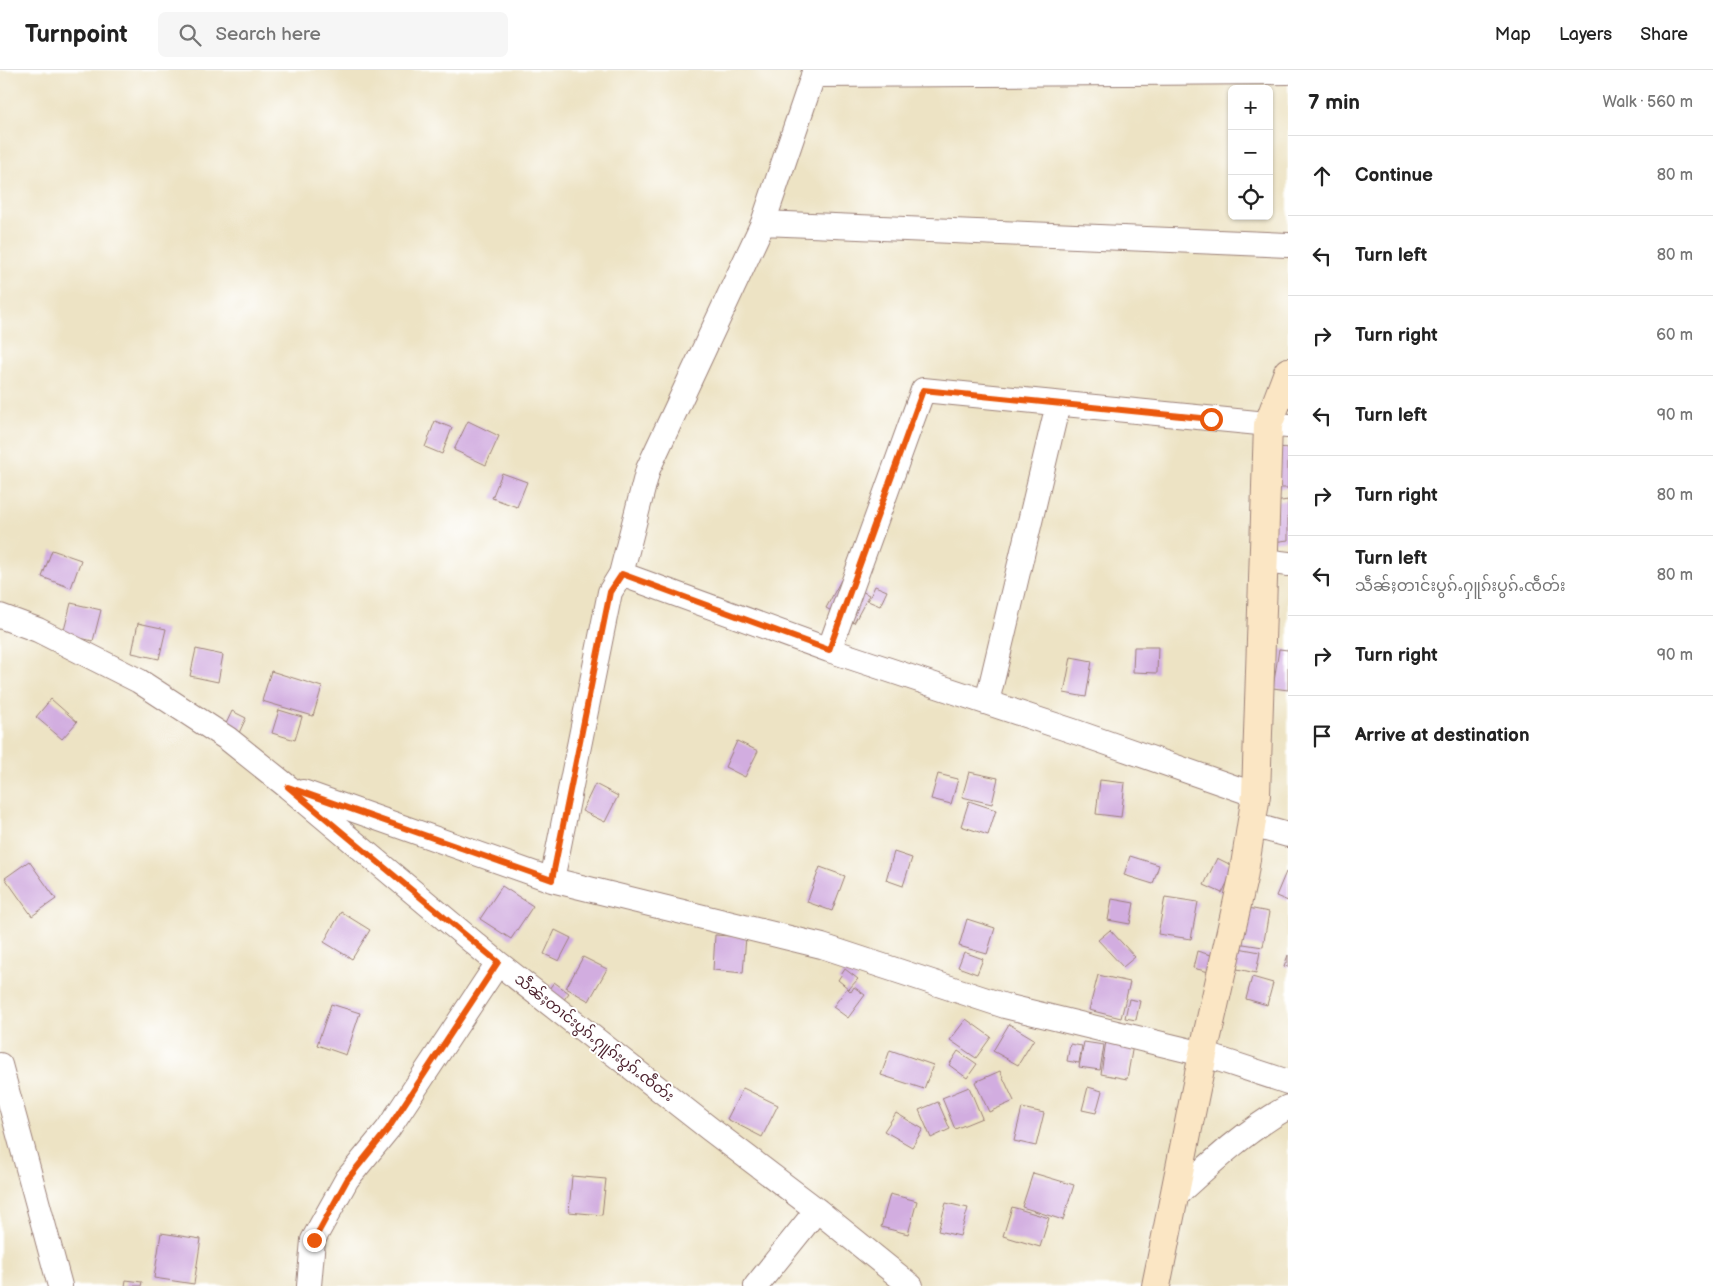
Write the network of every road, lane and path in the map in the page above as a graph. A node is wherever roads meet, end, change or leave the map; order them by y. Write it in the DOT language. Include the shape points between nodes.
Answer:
graph roads {
  1 [pos="814,72"];
  2 [pos="1288,72"];
  3 [pos="763,223"];
  4 [pos="1288,245"];
  5 [pos="1288,372"];
  6 [pos="1058,404"];
  7 [pos="1278,426"];
  8 [pos="1276,562"];
  9 [pos="622,574"];
  10 [pos="0,616"];
  11 [pos="829,650"];
  12 [pos="987,702"];
  13 [pos="288,787"];
  14 [pos="1256,795"];
  15 [pos="1252,825"];
  16 [pos="1288,834"];
  17 [pos="552,880"];
  18 [pos="498,962"];
  19 [pos="1203,1054"];
  20 [pos="0,1065"];
  21 [pos="1288,1082"];
  22 [pos="1288,1107"];
  23 [pos="1174,1197"];
  24 [pos="817,1210"];
  25 [pos="60,1286"];
  26 [pos="309,1286"];
  27 [pos="756,1286"];
  28 [pos="911,1286"];
  29 [pos="1156,1286"];
  1 -- 2 [label="street"];
  1 -- 3 [label="street"];
  3 -- 4 [label="street"];
  3 -- 9 [label="street" via="648,469"];
  5 -- 7 [label="street"];
  6 -- 7 [label="street"];
  6 -- 11 [label="street" via="923,390"];
  6 -- 12 [label="street"];
  7 -- 8 [label="street"];
  8 -- 14 [label="street"];
  9 -- 11 [label="street"];
  9 -- 17 [label="street" via="610,592"];
  10 -- 13 [label="street, သဵၼ်ႈတၢင်းပွၵ်ႉႁူၵ်းပွၵ်ႉၸဵတ်း" via="38,630 139,681 228,739"];
  11 -- 12 [label="street"];
  12 -- 14 [label="street"];
  13 -- 17 [label="street"];
  13 -- 18 [label="street, သဵၼ်ႈတၢင်းပွၵ်ႉႁူၵ်းပွၵ်ႉၸဵတ်း"];
  14 -- 15 [label="street"];
  15 -- 16 [label="street"];
  15 -- 19 [label="street"];
  17 -- 19 [label="street" via="822,946 1005,1006"];
  18 -- 24 [label="street, သဵၼ်ႈတၢင်းပွၵ်ႉႁူၵ်းပွၵ်ႉၸဵတ်း"];
  18 -- 26 [label="street" via="388,1129 347,1180 314,1240"];
  19 -- 21 [label="street"];
  19 -- 23 [label="street"];
  20 -- 25 [label="street"];
  22 -- 23 [label="street" via="1235,1142"];
  23 -- 29 [label="street"];
  24 -- 27 [label="street"];
  24 -- 28 [label="street, သဵၼ်ႈတၢင်းပွၵ်ႉႁူၵ်းပွၵ်ႉၸဵတ်း"];
}
